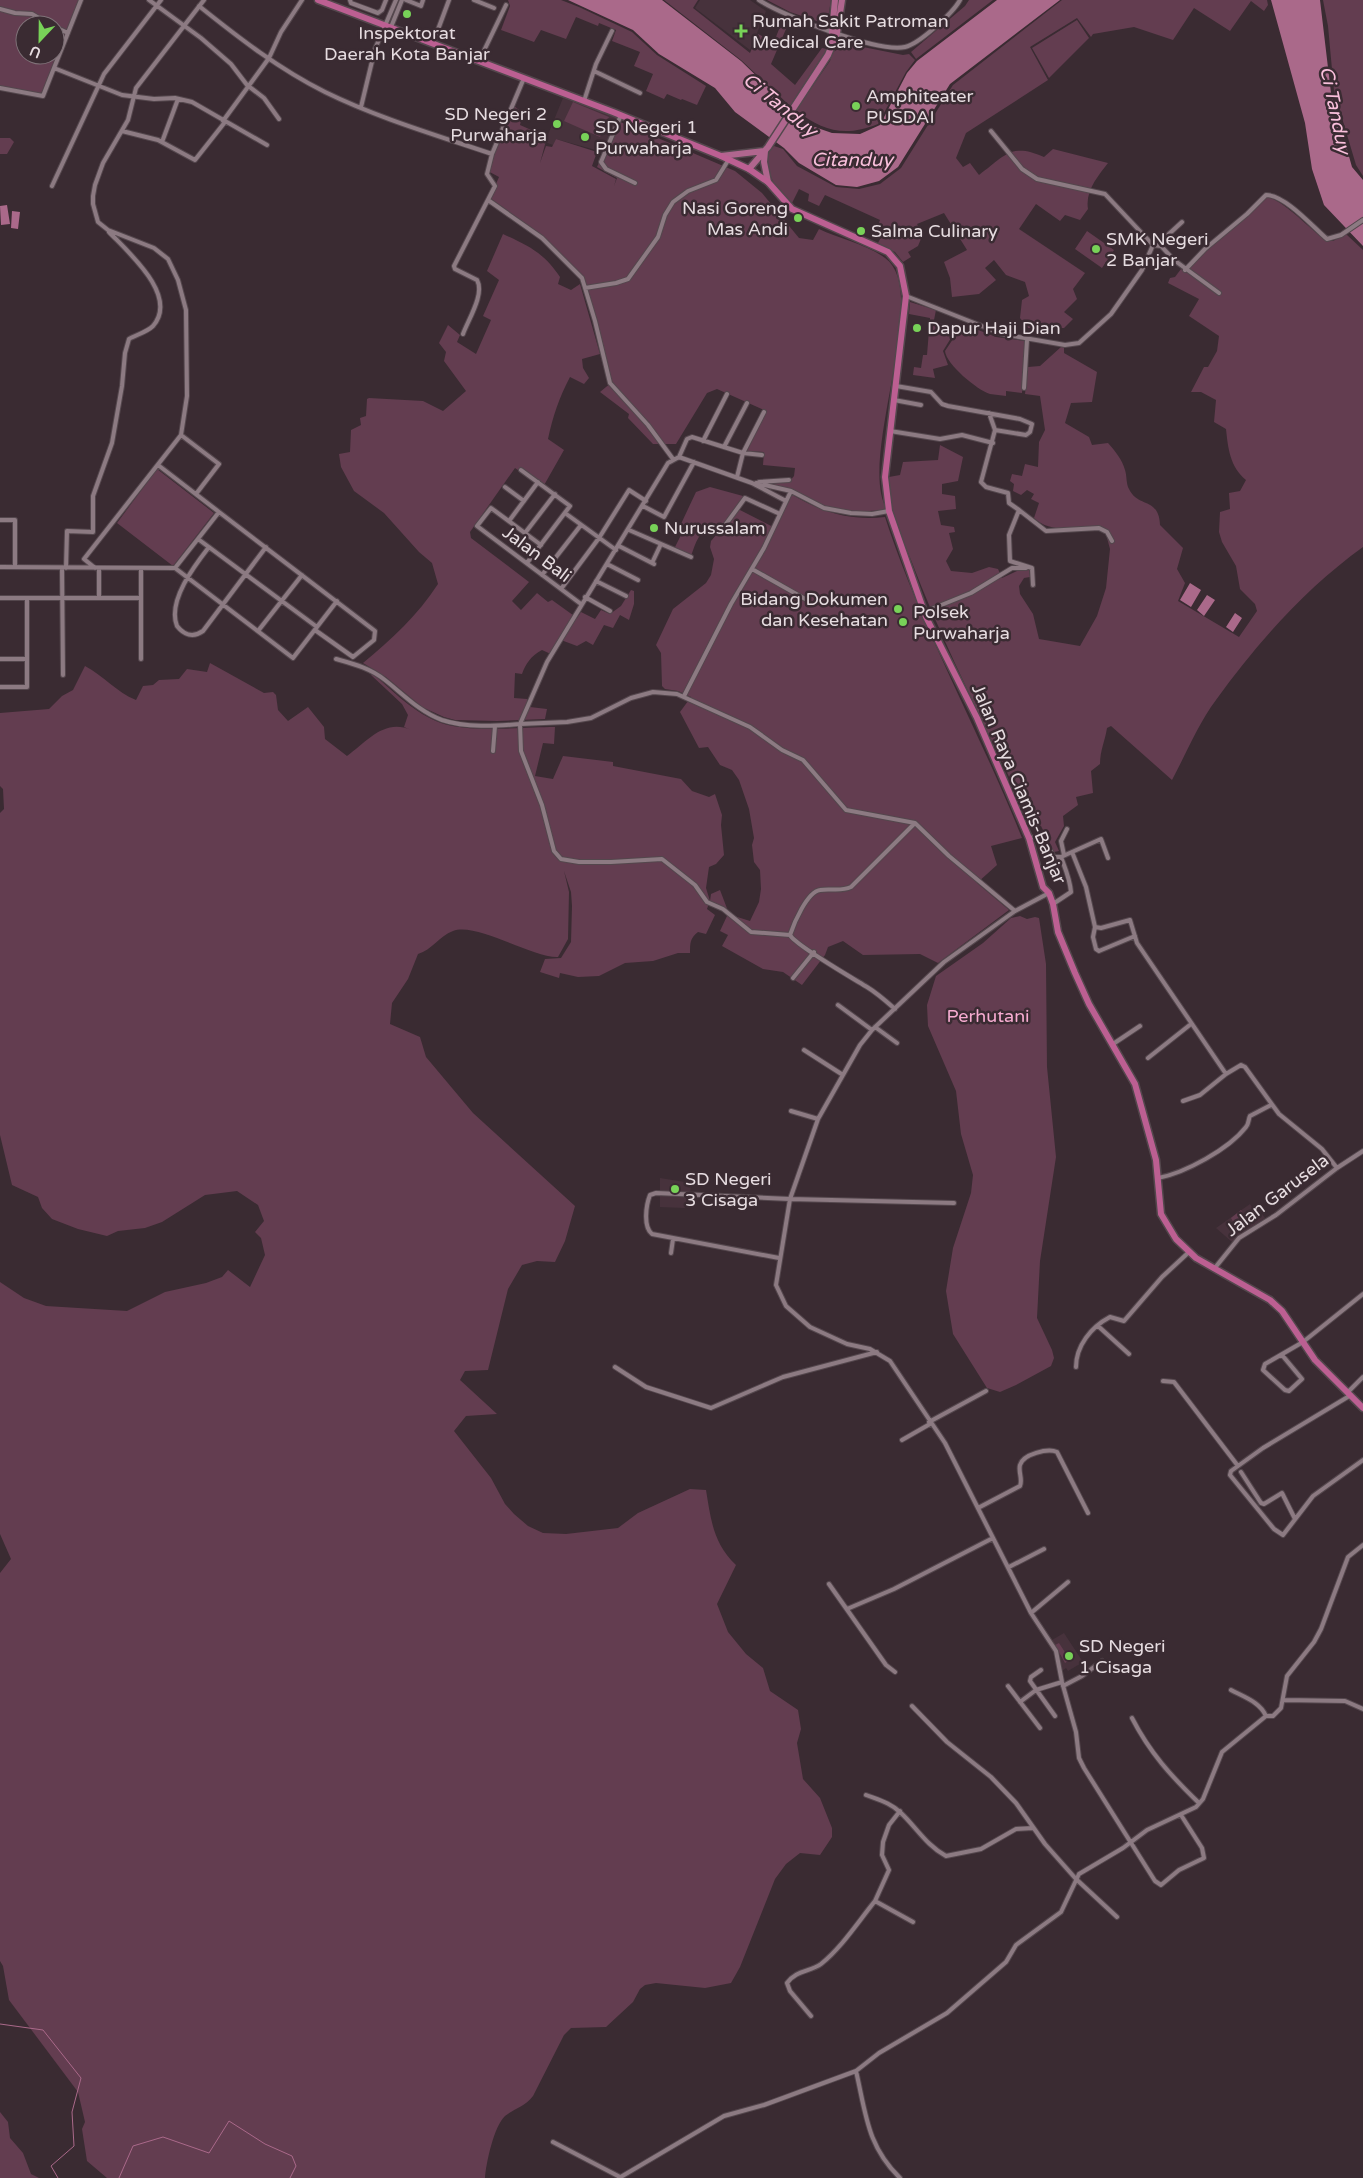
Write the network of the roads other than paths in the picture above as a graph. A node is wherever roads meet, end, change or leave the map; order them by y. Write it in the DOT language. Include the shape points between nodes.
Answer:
graph roads {
  1 [pos="81,0"];
  2 [pos="148,0"];
  3 [pos="161,0"];
  4 [pos="204,0"];
  5 [pos="302,0"];
  6 [pos="318,0"];
  7 [pos="350,0"];
  8 [pos="385,0"];
  9 [pos="396,0"];
  10 [pos="404,0"];
  11 [pos="423,0"];
  12 [pos="449,0"];
  13 [pos="474,0"];
  14 [pos="760,0"];
  15 [pos="835,0"];
  16 [pos="842,0"];
  17 [pos="960,0"];
  18 [pos="414,1"];
  19 [pos="506,5"];
  20 [pos="156,6"];
  21 [pos="199,6"];
  22 [pos="0,8"];
  23 [pos="494,8"];
  24 [pos="34,15"];
  25 [pos="184,25"];
  26 [pos="388,26"];
  27 [pos="612,31"];
  28 [pos="65,32"];
  29 [pos="834,32"];
  30 [pos="68,33"];
  31 [pos="433,43"];
  32 [pos="269,58"];
  33 [pos="479,61"];
  34 [pos="54,68"];
  35 [pos="594,71"];
  36 [pos="524,78"];
  37 [pos="247,85"];
  38 [pos="98,87"];
  39 [pos="0,88"];
  40 [pos="640,93"];
  41 [pos="133,96"];
  42 [pos="178,99"];
  43 [pos="584,101"];
  44 [pos="361,107"];
  45 [pos="621,115"];
  46 [pos="279,119"];
  47 [pos="224,121"];
  48 [pos="122,131"];
  49 [pos="991,131"];
  50 [pos="162,142"];
  51 [pos="267,145"];
  52 [pos="766,149"];
  53 [pos="492,154"];
  54 [pos="721,156"];
  55 [pos="729,159"];
  56 [pos="749,169"];
  57 [pos="768,182"];
  58 [pos="635,183"];
  59 [pos="52,186"];
  60 [pos="488,200"];
  61 [pos="1363,220"];
  62 [pos="1182,222"];
  63 [pos="108,230"];
  64 [pos="1155,245"];
  65 [pos="1185,270"];
  66 [pos="585,288"];
  67 [pos="1219,293"];
  68 [pos="906,296"];
  69 [pos="463,334"];
  70 [pos="1027,340"];
  71 [pos="896,386"];
  72 [pos="1024,388"];
  73 [pos="727,394"];
  74 [pos="894,400"];
  75 [pos="746,403"];
  76 [pos="921,406"];
  77 [pos="764,412"];
  78 [pos="989,413"];
  79 [pos="994,430"];
  80 [pos="890,432"];
  81 [pos="181,435"];
  82 [pos="703,441"];
  83 [pos="993,443"];
  84 [pos="724,447"];
  85 [pos="743,453"];
  86 [pos="762,455"];
  87 [pos="679,457"];
  88 [pos="673,459"];
  89 [pos="694,462"];
  90 [pos="158,465"];
  91 [pos="521,470"];
  92 [pos="737,477"];
  93 [pos="789,480"];
  94 [pos="538,482"];
  95 [pos="752,482"];
  96 [pos="505,487"];
  97 [pos="791,491"];
  98 [pos="196,494"];
  99 [pos="555,494"];
  100 [pos="524,501"];
  101 [pos="646,501"];
  102 [pos="786,501"];
  103 [pos="643,506"];
  104 [pos="1019,510"];
  105 [pos="889,511"];
  106 [pos="219,512"];
  107 [pos="565,513"];
  108 [pos="780,514"];
  109 [pos="0,520"];
  110 [pos="509,521"];
  111 [pos="726,524"];
  112 [pos="581,525"];
  113 [pos="629,530"];
  114 [pos="525,534"];
  115 [pos="198,538"];
  116 [pos="599,538"];
  117 [pos="1112,541"];
  118 [pos="661,544"];
  119 [pos="541,545"];
  120 [pos="209,547"];
  121 [pos="266,548"];
  122 [pos="618,548"];
  123 [pos="690,557"];
  124 [pos="84,559"];
  125 [pos="527,563"];
  126 [pos="607,564"];
  127 [pos="0,567"];
  128 [pos="16,568"];
  129 [pos="64,568"];
  130 [pos="77,568"];
  131 [pos="97,568"];
  132 [pos="141,568"];
  133 [pos="176,568"];
  134 [pos="1032,568"];
  135 [pos="752,569"];
  136 [pos="246,574"];
  137 [pos="302,575"];
  138 [pos="542,575"];
  139 [pos="186,576"];
  140 [pos="638,580"];
  141 [pos="596,581"];
  142 [pos="1033,585"];
  143 [pos="561,588"];
  144 [pos="626,596"];
  145 [pos="585,597"];
  146 [pos="0,598"];
  147 [pos="27,598"];
  148 [pos="62,598"];
  149 [pos="99,598"];
  150 [pos="141,598"];
  151 [pos="807,600"];
  152 [pos="282,601"];
  153 [pos="337,601"];
  154 [pos="581,604"];
  155 [pos="223,605"];
  156 [pos="610,610"];
  157 [pos="924,612"];
  158 [pos="316,628"];
  159 [pos="258,631"];
  160 [pos="0,659"];
  161 [pos="27,659"];
  162 [pos="141,659"];
  163 [pos="336,659"];
  164 [pos="63,675"];
  165 [pos="0,687"];
  166 [pos="684,696"];
  167 [pos="520,724"];
  168 [pos="495,726"];
  169 [pos="493,751"];
  170 [pos="915,823"];
  171 [pos="1067,829"];
  172 [pos="1029,838"];
  173 [pos="1072,852"];
  174 [pos="1063,856"];
  175 [pos="1108,858"];
  176 [pos="1049,893"];
  177 [pos="1052,904"];
  178 [pos="1015,911"];
  179 [pos="1095,927"];
  180 [pos="790,935"];
  181 [pos="1135,936"];
  182 [pos="814,952"];
  183 [pos="793,978"];
  184 [pos="838,1005"];
  185 [pos="895,1009"];
  186 [pos="1192,1024"];
  187 [pos="1140,1026"];
  188 [pos="874,1028"];
  189 [pos="897,1043"];
  190 [pos="1113,1044"];
  191 [pos="804,1050"];
  192 [pos="1148,1058"];
  193 [pos="1226,1074"];
  194 [pos="843,1075"];
  195 [pos="1183,1101"];
  196 [pos="1271,1105"];
  197 [pos="791,1111"];
  198 [pos="818,1119"];
  199 [pos="1363,1151"];
  200 [pos="1337,1168"];
  201 [pos="1158,1178"];
  202 [pos="790,1200"];
  203 [pos="954,1203"];
  204 [pos="673,1240"];
  205 [pos="1189,1252"];
  206 [pos="670,1253"];
  207 [pos="779,1258"];
  208 [pos="1214,1269"];
  209 [pos="1363,1294"];
  210 [pos="1098,1326"];
  211 [pos="1303,1342"];
  212 [pos="877,1352"];
  213 [pos="1129,1354"];
  214 [pos="1282,1355"];
  215 [pos="616,1367"];
  216 [pos="1076,1367"];
  217 [pos="1363,1377"];
  218 [pos="1163,1381"];
  219 [pos="986,1391"];
  220 [pos="1349,1394"];
  221 [pos="1363,1408"];
  222 [pos="930,1423"];
  223 [pos="902,1440"];
  224 [pos="1363,1460"];
  225 [pos="1238,1466"];
  226 [pos="1241,1472"];
  227 [pos="978,1508"];
  228 [pos="1088,1513"];
  229 [pos="1295,1519"];
  230 [pos="993,1538"];
  231 [pos="1363,1545"];
  232 [pos="1044,1549"];
  233 [pos="1009,1567"];
  234 [pos="1068,1582"];
  235 [pos="829,1584"];
  236 [pos="848,1609"];
  237 [pos="1031,1613"];
  238 [pos="1102,1661"];
  239 [pos="1040,1670"];
  240 [pos="895,1672"];
  241 [pos="1062,1684"];
  242 [pos="1008,1686"];
  243 [pos="1036,1690"];
  244 [pos="1231,1690"];
  245 [pos="1284,1700"];
  246 [pos="1020,1702"];
  247 [pos="912,1706"];
  248 [pos="1363,1709"];
  249 [pos="1055,1716"];
  250 [pos="1266,1716"];
  251 [pos="1132,1718"];
  252 [pos="1040,1728"];
  253 [pos="866,1795"];
  254 [pos="1199,1803"];
  255 [pos="900,1811"];
  256 [pos="1181,1815"];
  257 [pos="1033,1828"];
  258 [pos="1132,1842"];
  259 [pos="1076,1878"];
  260 [pos="875,1901"];
  261 [pos="1118,1917"];
  262 [pos="913,1922"];
  263 [pos="811,2016"];
  264 [pos="856,2071"];
  265 [pos="553,2142"];
  266 [pos="620,2178"];
  267 [pos="900,2178"];
  1 -- 30 [label="street"];
  2 -- 20 [label="street"];
  3 -- 20 [label="street"];
  4 -- 21 [label="street"];
  5 -- 32 [label="street"];
  6 -- 26 [label="highway, Jalan Raya Ciamis-Banjar"];
  7 -- 8 [label="street" via="378,13"];
  9 -- 26 [label="street"];
  10 -- 18 [label="street"];
  10 -- 26 [label="street"];
  11 -- 18 [label="street" via="421,6"];
  12 -- 31 [label="street"];
  13 -- 23 [label="street"];
  14 -- 29 [label="street" via="787,16"];
  15 -- 29 [label="main road"];
  16 -- 29 [label="main road"];
  17 -- 29 [label="street" via="955,9 908,46 890,47"];
  19 -- 33 [label="street"];
  20 -- 25 [label="street"];
  20 -- 38 [label="street" via="104,74"];
  21 -- 25 [label="street"];
  21 -- 32 [label="street"];
  22 -- 24 [label="street"];
  25 -- 37 [label="street" via="231,64"];
  25 -- 41 [label="street"];
  26 -- 31 [label="highway, Jalan Raya Ciamis-Banjar"];
  26 -- 44 [label="street" via="376,49"];
  27 -- 35 [label="street"];
  28 -- 30 [label="street"];
  29 -- 52 [label="main road" via="831,47"];
  30 -- 34 [label="street"];
  31 -- 33 [label="highway, Jalan Raya Ciamis-Banjar"];
  32 -- 37 [label="street"];
  32 -- 44 [label="street" via="318,88"];
  33 -- 36 [label="highway, Jalan Raya Ciamis-Banjar"];
  34 -- 38 [label="street"];
  34 -- 39 [label="street" via="43,96"];
  35 -- 40 [label="street"];
  35 -- 43 [label="street"];
  36 -- 43 [label="highway, Jalan Raya Ciamis-Banjar"];
  36 -- 53 [label="street"];
  37 -- 46 [label="street" via="264,98"];
  37 -- 47 [label="street"];
  38 -- 41 [label="street" via="115,94"];
  38 -- 59 [label="street"];
  41 -- 42 [label="street"];
  41 -- 48 [label="street" via="131,112"];
  42 -- 47 [label="street" via="197,104"];
  42 -- 50 [label="street"];
  43 -- 45 [label="highway, Jalan Raya Ciamis-Banjar"];
  44 -- 53 [label="street"];
  45 -- 54 [label="highway, Jalan Raya Ciamis-Banjar"];
  45 -- 58 [label="street" via="600,162 606,169"];
  47 -- 50 [label="street" via="196,160"];
  47 -- 51 [label="street"];
  48 -- 50 [label="street"];
  48 -- 63 [label="street" via="96,182 93,204 98,222"];
  49 -- 64 [label="street" via="1022,169 1037,179 1105,194"];
  52 -- 54 [label="main road"];
  52 -- 56 [label="main road"];
  52 -- 57 [label="main road" via="764,162"];
  53 -- 60 [label="street" via="487,174 495,186"];
  54 -- 55 [label="highway, Jalan Raya Ciamis-Banjar"];
  55 -- 56 [label="highway, Jalan Raya Ciamis-Banjar"];
  55 -- 66 [label="street" via="716,180 688,191 673,202 658,238 628,278"];
  56 -- 57 [label="highway, Jalan Raya Ciamis-Banjar"];
  57 -- 68 [label="highway, Jalan Raya Ciamis-Banjar" via="792,209 893,256 900,266"];
  60 -- 66 [label="street" via="542,238 576,270"];
  60 -- 69 [label="street" via="454,266 479,283"];
  61 -- 65 [label="street" via="1341,235 1327,239 1284,202 1273,195 1266,195"];
  62 -- 64 [label="street"];
  63 -- 81 [label="street" via="154,248 168,259 178,280 186,310 187,396"];
  63 -- 129 [label="street" via="154,282 159,317 151,328 129,339 112,443 93,496 92,532 66,531"];
  64 -- 65 [label="street"];
  64 -- 70 [label="street" via="1111,314 1079,343 1065,345"];
  65 -- 67 [label="street"];
  66 -- 88 [label="street" via="610,384 648,425"];
  68 -- 70 [label="street" via="1002,334"];
  68 -- 71 [label="highway, Jalan Raya Ciamis-Banjar"];
  70 -- 72 [label="street"];
  71 -- 74 [label="highway, Jalan Raya Ciamis-Banjar"];
  71 -- 78 [label="street" via="931,392 948,406"];
  73 -- 82 [label="street"];
  74 -- 76 [label="street"];
  74 -- 80 [label="highway, Jalan Raya Ciamis-Banjar"];
  75 -- 84 [label="street"];
  77 -- 85 [label="street"];
  78 -- 79 [label="street"];
  78 -- 79 [label="street" via="1032,424 1026,435"];
  79 -- 83 [label="street"];
  80 -- 83 [label="street" via="940,439 959,434"];
  80 -- 105 [label="highway, Jalan Raya Ciamis-Banjar" via="885,483"];
  81 -- 90 [label="street"];
  81 -- 98 [label="street" via="219,464"];
  82 -- 84 [label="street"];
  82 -- 87 [label="street" via="687,439"];
  83 -- 104 [label="street" via="982,485 1008,493 1009,503"];
  84 -- 85 [label="street"];
  85 -- 86 [label="street"];
  85 -- 92 [label="street"];
  87 -- 88 [label="street"];
  87 -- 89 [label="street"];
  88 -- 101 [label="street"];
  89 -- 92 [label="street"];
  89 -- 103 [label="street" via="666,516 662,517"];
  90 -- 98 [label="street"];
  90 -- 124 [label="street"];
  91 -- 94 [label="street"];
  92 -- 95 [label="street"];
  93 -- 95 [label="street"];
  94 -- 99 [label="street"];
  94 -- 100 [label="street"];
  95 -- 97 [label="street"];
  95 -- 102 [label="street"];
  96 -- 100 [label="street"];
  97 -- 102 [label="street"];
  97 -- 105 [label="street" via="824,508 872,514"];
  98 -- 106 [label="street"];
  99 -- 107 [label="street" via="570,506"];
  99 -- 114 [label="street"];
  100 -- 110 [label="street"];
  101 -- 103 [label="street"];
  101 -- 116 [label="street" via="629,490"];
  102 -- 108 [label="street"];
  103 -- 113 [label="street"];
  104 -- 117 [label="street" via="1046,531 1099,528 1107,532"];
  104 -- 134 [label="street" via="1009,535 1010,560"];
  105 -- 157 [label="highway, Jalan Raya Ciamis-Banjar"];
  106 -- 115 [label="street"];
  106 -- 121 [label="street"];
  107 -- 112 [label="street"];
  107 -- 119 [label="street"];
  108 -- 111 [label="street" via="745,498"];
  108 -- 135 [label="street"];
  109 -- 128 [label="street" via="16,520"];
  110 -- 114 [label="street"];
  110 -- 125 [label="street, Jalan Bali" via="491,508 477,526"];
  112 -- 116 [label="street"];
  112 -- 138 [label="street"];
  113 -- 118 [label="street"];
  113 -- 122 [label="street"];
  114 -- 119 [label="street"];
  115 -- 120 [label="street"];
  115 -- 133 [label="street"];
  116 -- 122 [label="street"];
  116 -- 143 [label="street"];
  118 -- 122 [label="street" via="653,564"];
  118 -- 123 [label="street"];
  119 -- 125 [label="street"];
  120 -- 136 [label="street"];
  120 -- 139 [label="street"];
  121 -- 136 [label="street"];
  121 -- 137 [label="street"];
  122 -- 126 [label="street"];
  124 -- 130 [label="street"];
  124 -- 131 [label="street"];
  125 -- 138 [label="street, Jalan Bali"];
  126 -- 140 [label="street"];
  126 -- 141 [label="street"];
  127 -- 128 [label="street"];
  128 -- 129 [label="street"];
  129 -- 130 [label="street"];
  129 -- 148 [label="street"];
  130 -- 131 [label="street"];
  131 -- 132 [label="street"];
  131 -- 149 [label="street"];
  132 -- 133 [label="street"];
  132 -- 150 [label="street"];
  133 -- 139 [label="street"];
  134 -- 142 [label="street"];
  134 -- 157 [label="street" via="1012,568 971,594"];
  135 -- 151 [label="street"];
  135 -- 166 [label="street"];
  136 -- 152 [label="street"];
  136 -- 155 [label="street"];
  137 -- 152 [label="street"];
  137 -- 153 [label="street"];
  138 -- 143 [label="street, Jalan Bali"];
  139 -- 155 [label="street"];
  139 -- 155 [label="street" via="174,616 181,631 191,635 200,633"];
  141 -- 144 [label="street"];
  141 -- 145 [label="street"];
  143 -- 154 [label="street, Jalan Bali"];
  145 -- 154 [label="street"];
  145 -- 156 [label="street"];
  146 -- 147 [label="street"];
  147 -- 148 [label="street"];
  147 -- 161 [label="street"];
  148 -- 149 [label="street"];
  148 -- 164 [label="street"];
  149 -- 150 [label="street"];
  150 -- 162 [label="street"];
  152 -- 158 [label="street"];
  152 -- 159 [label="street"];
  153 -- 158 [label="street"];
  153 -- 158 [label="street" via="374,630 374,640 352,657"];
  154 -- 167 [label="street" via="547,662"];
  155 -- 159 [label="street"];
  157 -- 172 [label="highway, Jalan Raya Ciamis-Banjar" via="977,718"];
  158 -- 159 [label="street" via="293,658"];
  160 -- 161 [label="street"];
  161 -- 165 [label="street" via="27,687"];
  163 -- 168 [label="street" via="373,672 420,709 442,720"];
  166 -- 167 [label="street" via="665,691 653,692 631,698 591,718"];
  166 -- 170 [label="street" via="750,727 782,750 803,760 846,810"];
  167 -- 168 [label="street"];
  167 -- 180 [label="street" via="524,759 542,805 554,851 561,859 612,862 662,859 695,885 706,902 723,909 750,932"];
  168 -- 169 [label="street"];
  170 -- 178 [label="street"];
  170 -- 180 [label="street" via="851,887 843,891 821,890 811,894"];
  171 -- 174 [label="street" via="1061,841"];
  172 -- 174 [label="street" via="1042,836 1053,856"];
  172 -- 176 [label="highway, Jalan Raya Ciamis-Banjar" via="1043,887"];
  173 -- 174 [label="street"];
  173 -- 175 [label="street" via="1099,839 1104,842"];
  173 -- 179 [label="street" via="1086,887"];
  174 -- 177 [label="street" via="1071,892"];
  176 -- 177 [label="highway, Jalan Raya Ciamis-Banjar"];
  176 -- 178 [label="street"];
  177 -- 190 [label="highway, Jalan Raya Ciamis-Banjar" via="1058,932 1075,973"];
  178 -- 185 [label="street" via="944,962"];
  179 -- 181 [label="street" via="1129,920"];
  179 -- 181 [label="street" via="1093,938 1099,950"];
  180 -- 182 [label="street"];
  181 -- 186 [label="street"];
  182 -- 183 [label="street"];
  182 -- 185 [label="street" via="867,986"];
  184 -- 188 [label="street"];
  185 -- 188 [label="street"];
  186 -- 192 [label="street"];
  186 -- 193 [label="street"];
  187 -- 190 [label="street"];
  188 -- 189 [label="street"];
  188 -- 194 [label="street"];
  190 -- 201 [label="highway, Jalan Raya Ciamis-Banjar" via="1139,1097"];
  191 -- 194 [label="street"];
  193 -- 195 [label="street" via="1200,1095"];
  193 -- 196 [label="street" via="1245,1067"];
  194 -- 198 [label="street"];
  196 -- 200 [label="street" via="1282,1118 1322,1148"];
  196 -- 201 [label="street" via="1250,1116 1247,1126 1231,1142 1180,1173"];
  197 -- 198 [label="street"];
  198 -- 202 [label="street"];
  199 -- 200 [label="street, Jalan Garusela"];
  200 -- 208 [label="street, Jalan Garusela" via="1304,1195 1238,1238"];
  201 -- 205 [label="highway, Jalan Raya Ciamis-Banjar" via="1161,1214 1168,1229"];
  202 -- 203 [label="street"];
  202 -- 204 [label="street" via="722,1195 650,1195 647,1228 652,1234"];
  202 -- 207 [label="street"];
  204 -- 206 [label="street"];
  204 -- 207 [label="street"];
  205 -- 208 [label="highway, Jalan Raya Ciamis-Banjar"];
  205 -- 210 [label="street" via="1162,1277 1124,1321 1110,1317"];
  207 -- 212 [label="street" via="778,1292 800,1320 847,1344"];
  208 -- 211 [label="highway, Jalan Raya Ciamis-Banjar" via="1276,1306 1292,1322"];
  209 -- 211 [label="street"];
  210 -- 213 [label="street"];
  210 -- 216 [label="street" via="1080,1346"];
  211 -- 214 [label="street"];
  211 -- 220 [label="highway, Jalan Raya Ciamis-Banjar" via="1315,1360"];
  212 -- 215 [label="street" via="783,1377 711,1408 646,1387"];
  212 -- 222 [label="street" via="895,1367"];
  214 -- 214 [label="street" via="1263,1368 1289,1391 1301,1378"];
  217 -- 220 [label="street"];
  218 -- 225 [label="street" via="1174,1382"];
  219 -- 222 [label="street"];
  220 -- 221 [label="highway, Jalan Raya Ciamis-Banjar"];
  220 -- 225 [label="street"];
  222 -- 223 [label="street"];
  222 -- 227 [label="street" via="953,1456"];
  224 -- 229 [label="street" via="1313,1496"];
  225 -- 229 [label="street" via="1230,1475 1280,1534 1285,1534"];
  226 -- 229 [label="street" via="1261,1503 1282,1493"];
  227 -- 228 [label="street" via="1021,1484 1023,1460 1050,1450 1057,1452"];
  227 -- 230 [label="street"];
  230 -- 233 [label="street"];
  230 -- 236 [label="street"];
  231 -- 245 [label="street" via="1348,1557 1321,1629 1287,1676"];
  232 -- 233 [label="street"];
  233 -- 237 [label="street"];
  234 -- 237 [label="street"];
  235 -- 236 [label="street"];
  236 -- 240 [label="street" via="886,1665"];
  237 -- 241 [label="street" via="1056,1651"];
  238 -- 241 [label="street" via="1082,1676"];
  239 -- 243 [label="street" via="1030,1680"];
  241 -- 243 [label="street"];
  241 -- 258 [label="street" via="1076,1732 1079,1758"];
  242 -- 246 [label="street"];
  243 -- 246 [label="street"];
  243 -- 249 [label="street"];
  244 -- 250 [label="street" via="1253,1702"];
  245 -- 248 [label="street" via="1345,1700"];
  245 -- 250 [label="street" via="1274,1716"];
  246 -- 252 [label="street"];
  247 -- 257 [label="street" via="947,1742 1016,1802"];
  250 -- 254 [label="street" via="1222,1752"];
  251 -- 254 [label="street" via="1148,1748"];
  253 -- 255 [label="street"];
  254 -- 256 [label="street"];
  255 -- 257 [label="street" via="932,1847 946,1856 986,1847 1016,1829"];
  255 -- 260 [label="street" via="886,1831 882,1856 888,1870"];
  256 -- 258 [label="street" via="1147,1830"];
  256 -- 258 [label="street" via="1202,1848 1204,1858 1176,1873 1163,1885 1155,1881"];
  257 -- 259 [label="street"];
  258 -- 259 [label="street" via="1088,1867"];
  259 -- 261 [label="street"];
  259 -- 264 [label="street" via="1061,1912 1016,1945 1006,1962 947,2012 879,2053"];
  260 -- 262 [label="street"];
  260 -- 263 [label="street" via="819,1966 803,1970 787,1983"];
  264 -- 266 [label="street" via="724,2116"];
  264 -- 267 [label="street" via="872,2140 887,2166"];
  265 -- 266 [label="street"];
}
